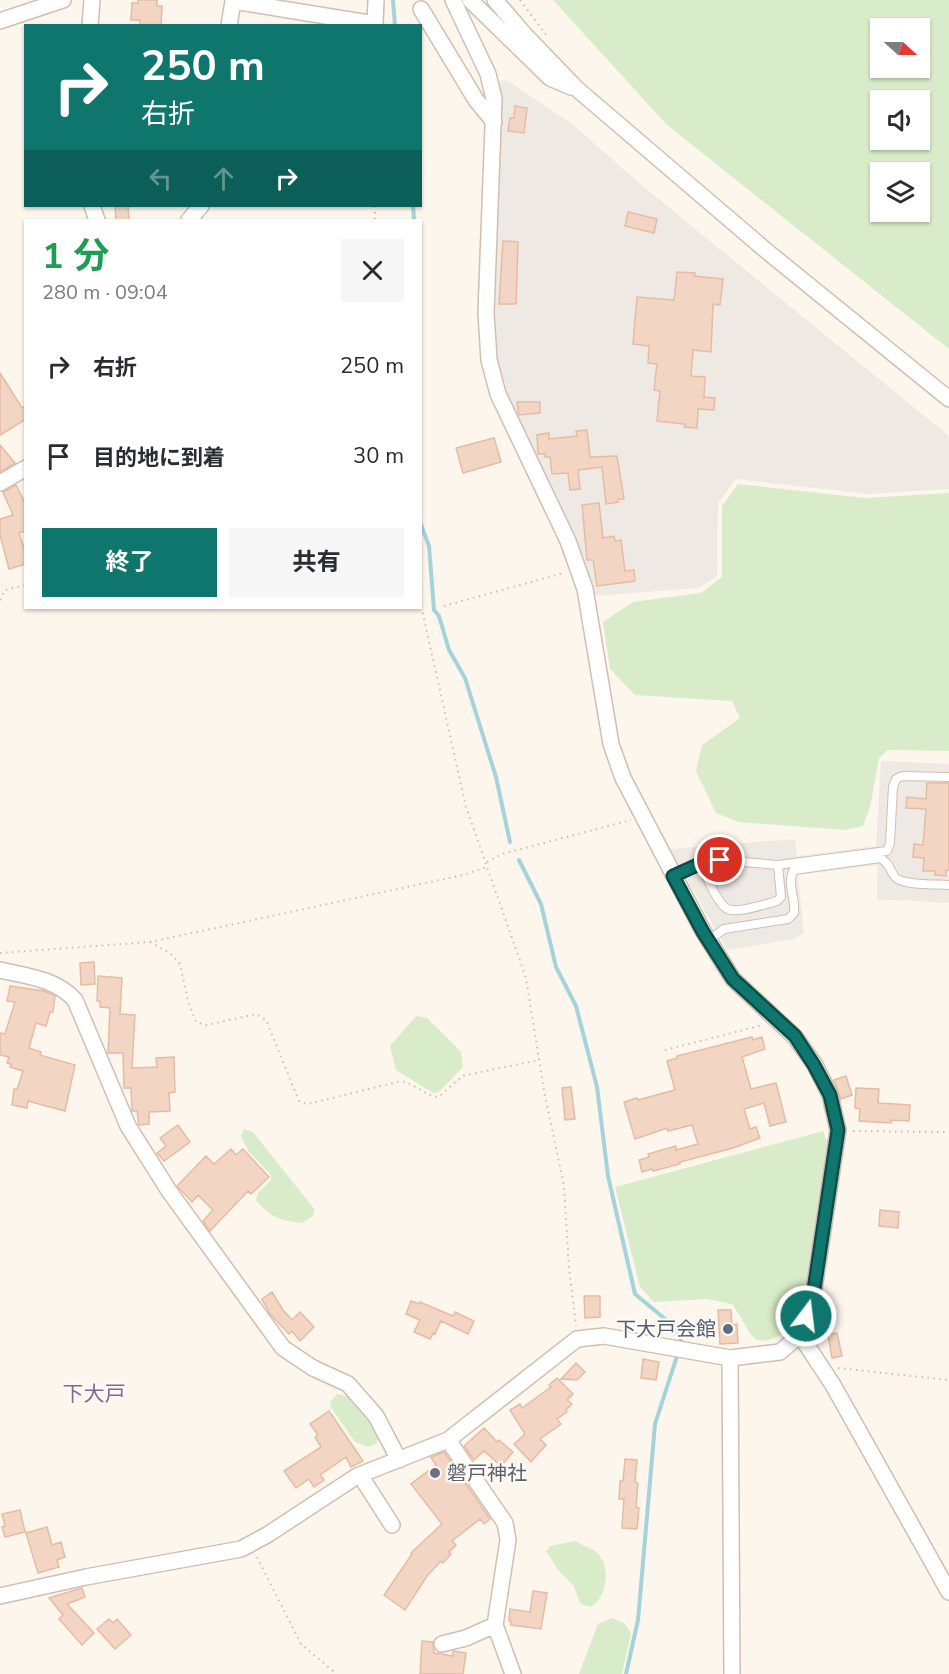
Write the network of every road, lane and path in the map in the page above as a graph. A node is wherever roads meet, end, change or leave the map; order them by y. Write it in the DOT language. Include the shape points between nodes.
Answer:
graph roads {
  1 [pos="63,0"];
  2 [pos="92,0"];
  3 [pos="376,0"];
  4 [pos="453,0"];
  5 [pos="471,0"];
  6 [pos="495,0"];
  7 [pos="231,1"];
  8 [pos="421,9"];
  9 [pos="0,21"];
  10 [pos="90,24"];
  11 [pos="230,24"];
  12 [pos="577,89"];
  13 [pos="494,122"];
  14 [pos="200,207"];
  15 [pos="190,219"];
  16 [pos="949,399"];
  17 [pos="24,469"];
  18 [pos="0,483"];
  19 [pos="578,569"];
  20 [pos="24,585"];
  21 [pos="0,600"];
  22 [pos="444,606"];
  23 [pos="422,609"];
  24 [pos="949,777"];
  25 [pos="641,814"];
  26 [pos="486,862"];
  27 [pos="695,865"];
  28 [pos="778,865"];
  29 [pos="488,867"];
  30 [pos="673,876"];
  31 [pos="949,885"];
  32 [pos="709,940"];
  33 [pos="150,942"];
  34 [pos="0,953"];
  35 [pos="0,970"];
  36 [pos="777,1019"];
  37 [pos="665,1050"];
  38 [pos="539,1060"];
  39 [pos="838,1130"];
  40 [pos="949,1132"];
  41 [pos="800,1335"];
  42 [pos="577,1339"];
  43 [pos="730,1358"];
  44 [pos="821,1366"];
  45 [pos="949,1380"];
  46 [pos="448,1440"];
  47 [pos="399,1460"];
  48 [pos="360,1475"];
  49 [pos="392,1525"];
  50 [pos="251,1544"];
  51 [pos="949,1592"];
  52 [pos="0,1596"];
  53 [pos="495,1625"];
  54 [pos="442,1644"];
  55 [pos="331,1674"];
  56 [pos="513,1674"];
  57 [pos="732,1674"];
  1 -- 9 [label="street"];
  2 -- 10 [label="street"];
  3 -- 7 [label="street" via="375,24"];
  4 -- 13 [label="street" via="488,74"];
  5 -- 12 [label="street" via="550,78"];
  6 -- 12 [label="street"];
  7 -- 11 [label="street"];
  8 -- 13 [label="street" via="476,100"];
  12 -- 16 [label="street" via="769,253"];
  13 -- 19 [label="street" via="486,313 489,360 498,394"];
  14 -- 15 [label="street"];
  17 -- 18 [label="street"];
  19 -- 22 [label="path"];
  19 -- 25 [label="street" via="585,589 610,744"];
  20 -- 21 [label="path" via="5,590"];
  23 -- 26 [label="path" via="466,807"];
  24 -- 28 [label="lane" via="896,779 887,851"];
  25 -- 26 [label="path"];
  25 -- 30 [label="street"];
  26 -- 29 [label="path"];
  27 -- 28 [label="lane" via="720,860"];
  27 -- 28 [label="lane" via="701,867 727,910 736,911 781,897"];
  27 -- 30 [label="lane"];
  29 -- 33 [label="path"];
  29 -- 38 [label="path" via="526,978"];
  30 -- 32 [label="street"];
  31 -- 32 [label="lane" via="904,882 880,858 794,870 794,913 788,918 724,929"];
  32 -- 36 [label="street" via="733,979"];
  33 -- 34 [label="path"];
  33 -- 38 [label="path" via="180,964 196,1022 207,1026 256,1014 266,1020 299,1101 308,1104 402,1081 439,1097 462,1076"];
  35 -- 47 [label="street" via="50,981 75,1000 128,1126 169,1191 283,1348 348,1384 376,1416"];
  36 -- 37 [label="path"];
  36 -- 39 [label="street" via="795,1036 814,1065 830,1095"];
  38 -- 42 [label="path" via="564,1186"];
  39 -- 40 [label="path"];
  39 -- 41 [label="street" via="813,1296"];
  41 -- 43 [label="street" via="780,1352"];
  41 -- 44 [label="street"];
  42 -- 43 [label="street" via="604,1336"];
  42 -- 46 [label="street"];
  43 -- 57 [label="street"];
  44 -- 45 [label="path"];
  44 -- 51 [label="street"];
  46 -- 47 [label="street"];
  46 -- 53 [label="street" via="505,1524 508,1540"];
  47 -- 48 [label="street"];
  48 -- 49 [label="street"];
  48 -- 50 [label="street"];
  50 -- 52 [label="street"];
  50 -- 55 [label="path" via="301,1644 333,1671"];
  53 -- 54 [label="street"];
  53 -- 56 [label="street"];
}
